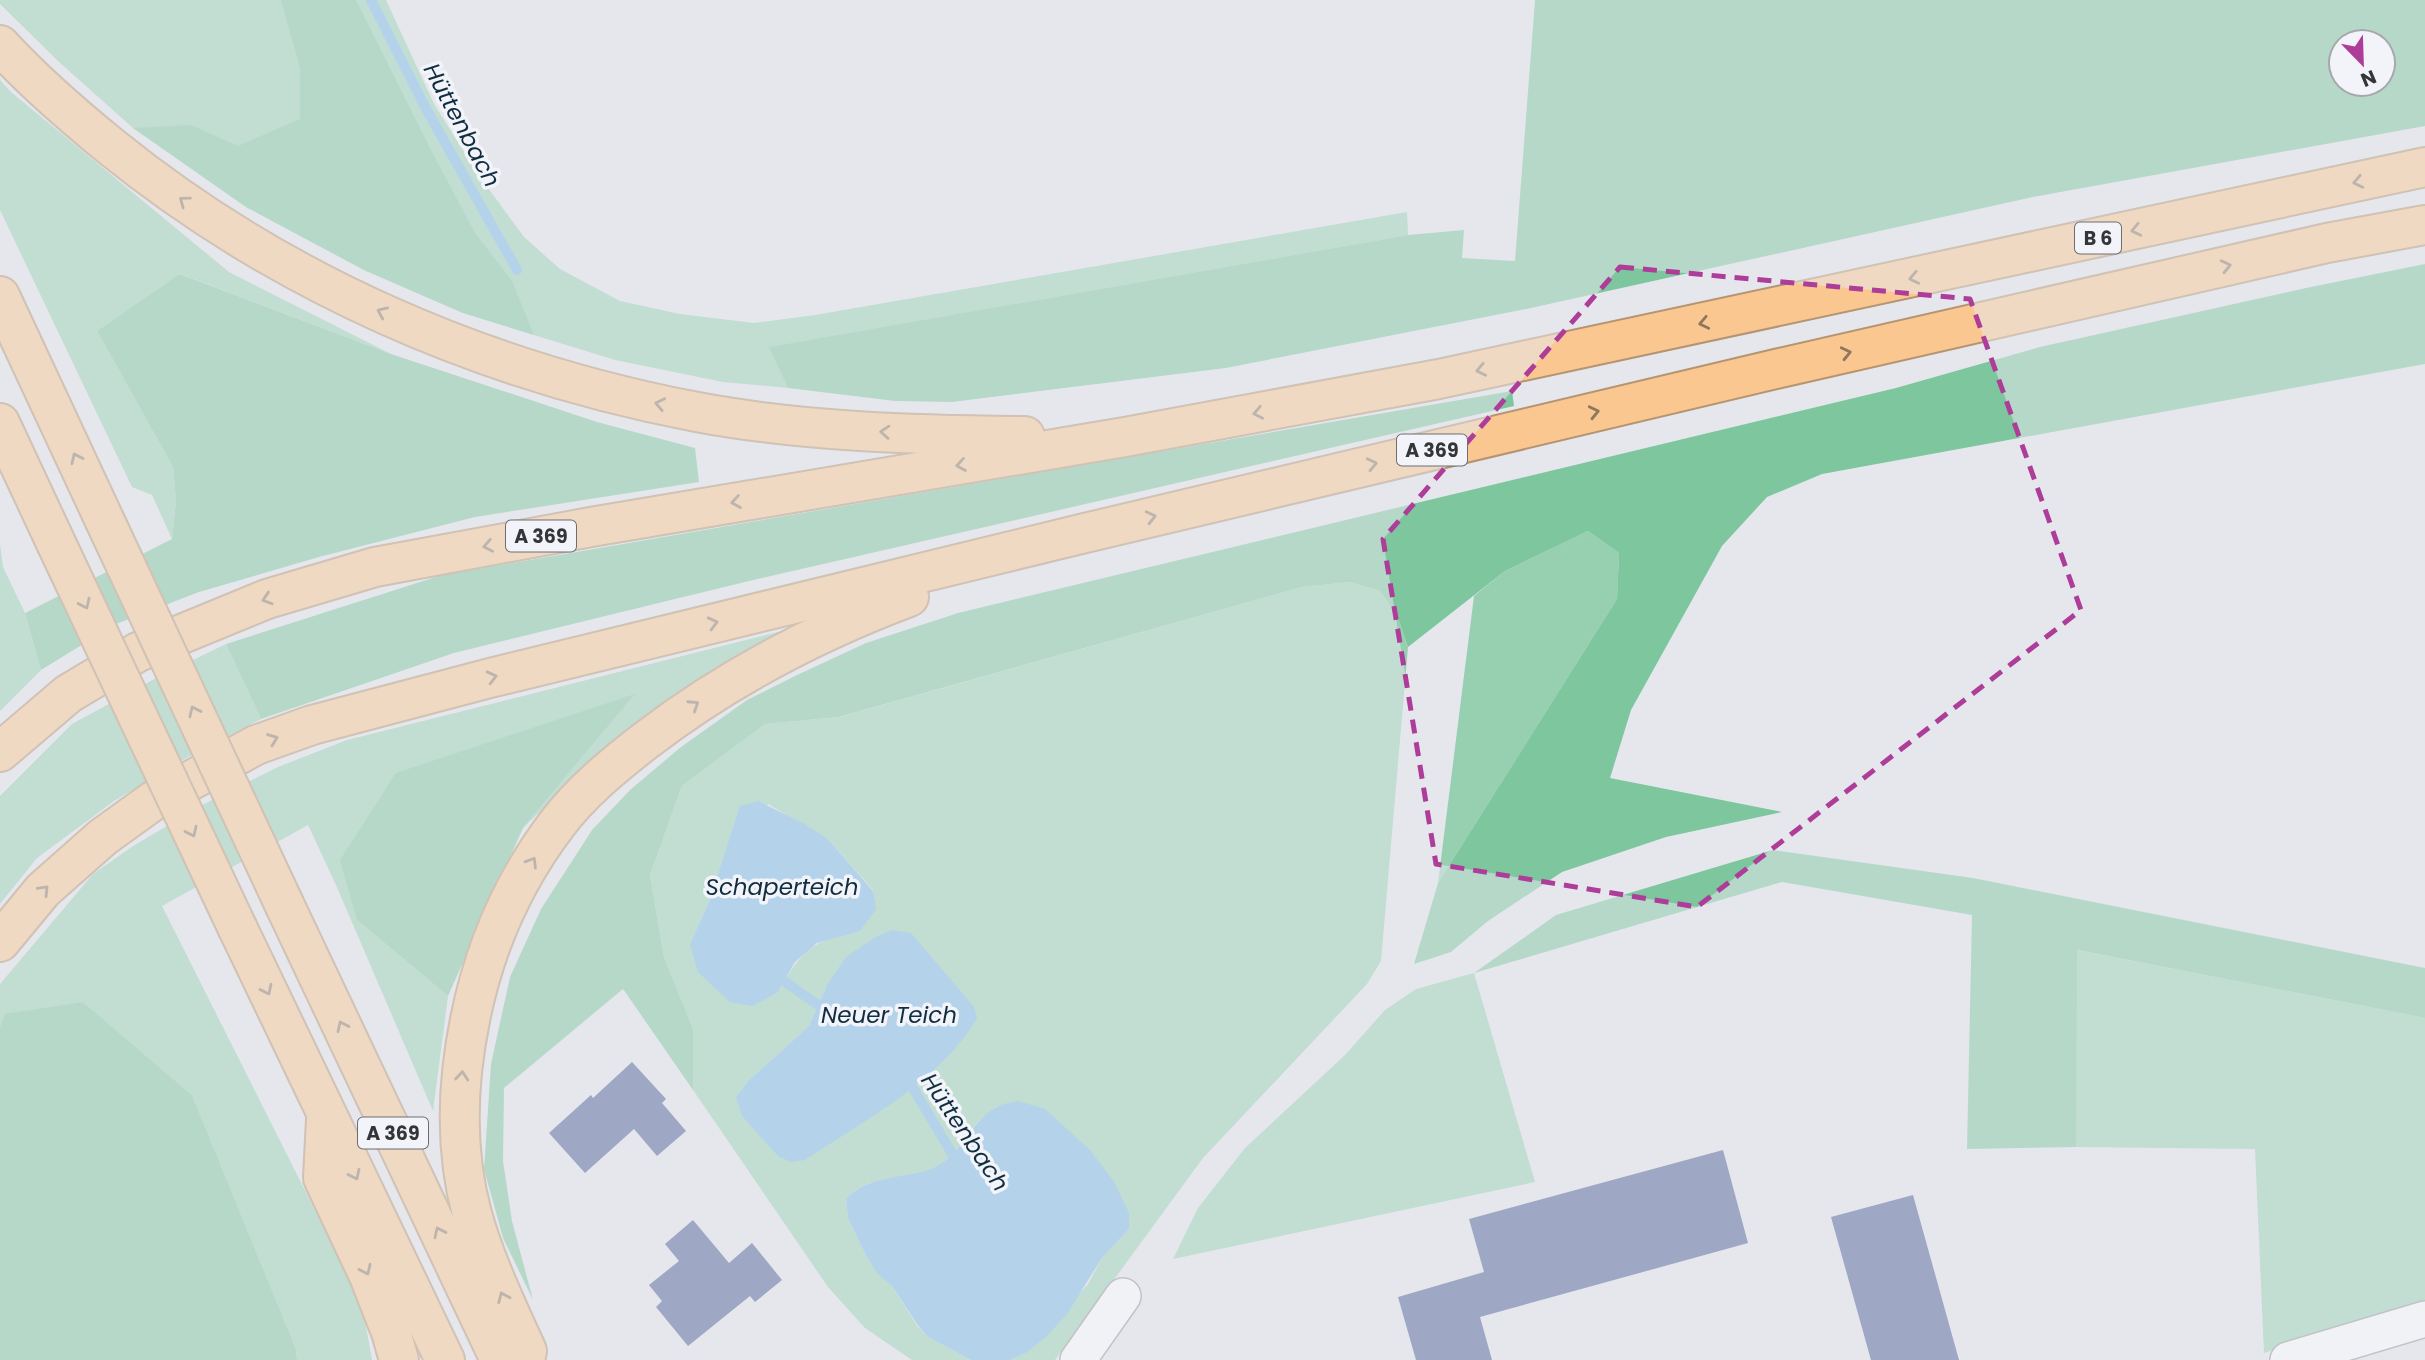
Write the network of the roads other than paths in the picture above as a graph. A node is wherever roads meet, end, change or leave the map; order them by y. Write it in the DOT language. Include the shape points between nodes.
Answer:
graph roads {
  1 [pos="0,45"];
  2 [pos="2425,167"];
  3 [pos="2425,225"];
  4 [pos="0,296"];
  5 [pos="1771,309"];
  6 [pos="0,424"];
  7 [pos="1125,437"];
  8 [pos="1084,533"];
  9 [pos="0,751"];
  10 [pos="0,942"];
  11 [pos="326,1114"];
  12 [pos="1123,1296"];
  13 [pos="2425,1319"];
  14 [pos="398,1360"];
  15 [pos="445,1360"];
  16 [pos="500,1360"];
  17 [pos="525,1360"];
  18 [pos="1078,1360"];
  19 [pos="2288,1360"];
  7 -- 1 [label="highway, one-way" via="886,433 803,426 606,393 521,367 444,340 344,296 208,219 79,120"];
  2 -- 5 [label="highway, B 6, one-way"];
  8 -- 3 [label="highway, A 369, one-way" via="1780,368 2327,243"];
  16 -- 4 [label="highway, A 369, one-way, bridge"];
  5 -- 7 [label="highway, A 369, one-way" via="1439,379"];
  6 -- 11 [label="highway, A 369, one-way, bridge"];
  7 -- 9 [label="highway, A 369, one-way" via="375,567 267,599 138,652 68,694"];
  10 -- 8 [label="highway, one-way" via="43,890 153,801 257,745 312,724"];
  17 -- 8 [label="highway, A 369, one-way" via="527,1352 472,1213 459,1108 464,1051 488,949 532,860 558,822 595,783 676,717 724,686 850,619"];
  11 -- 14 [label="highway, one-way" via="323,1178 369,1276"];
  11 -- 15 [label="highway, A 369, one-way"];
  12 -- 18 [label="street"];
  13 -- 19 [label="street"];
}
